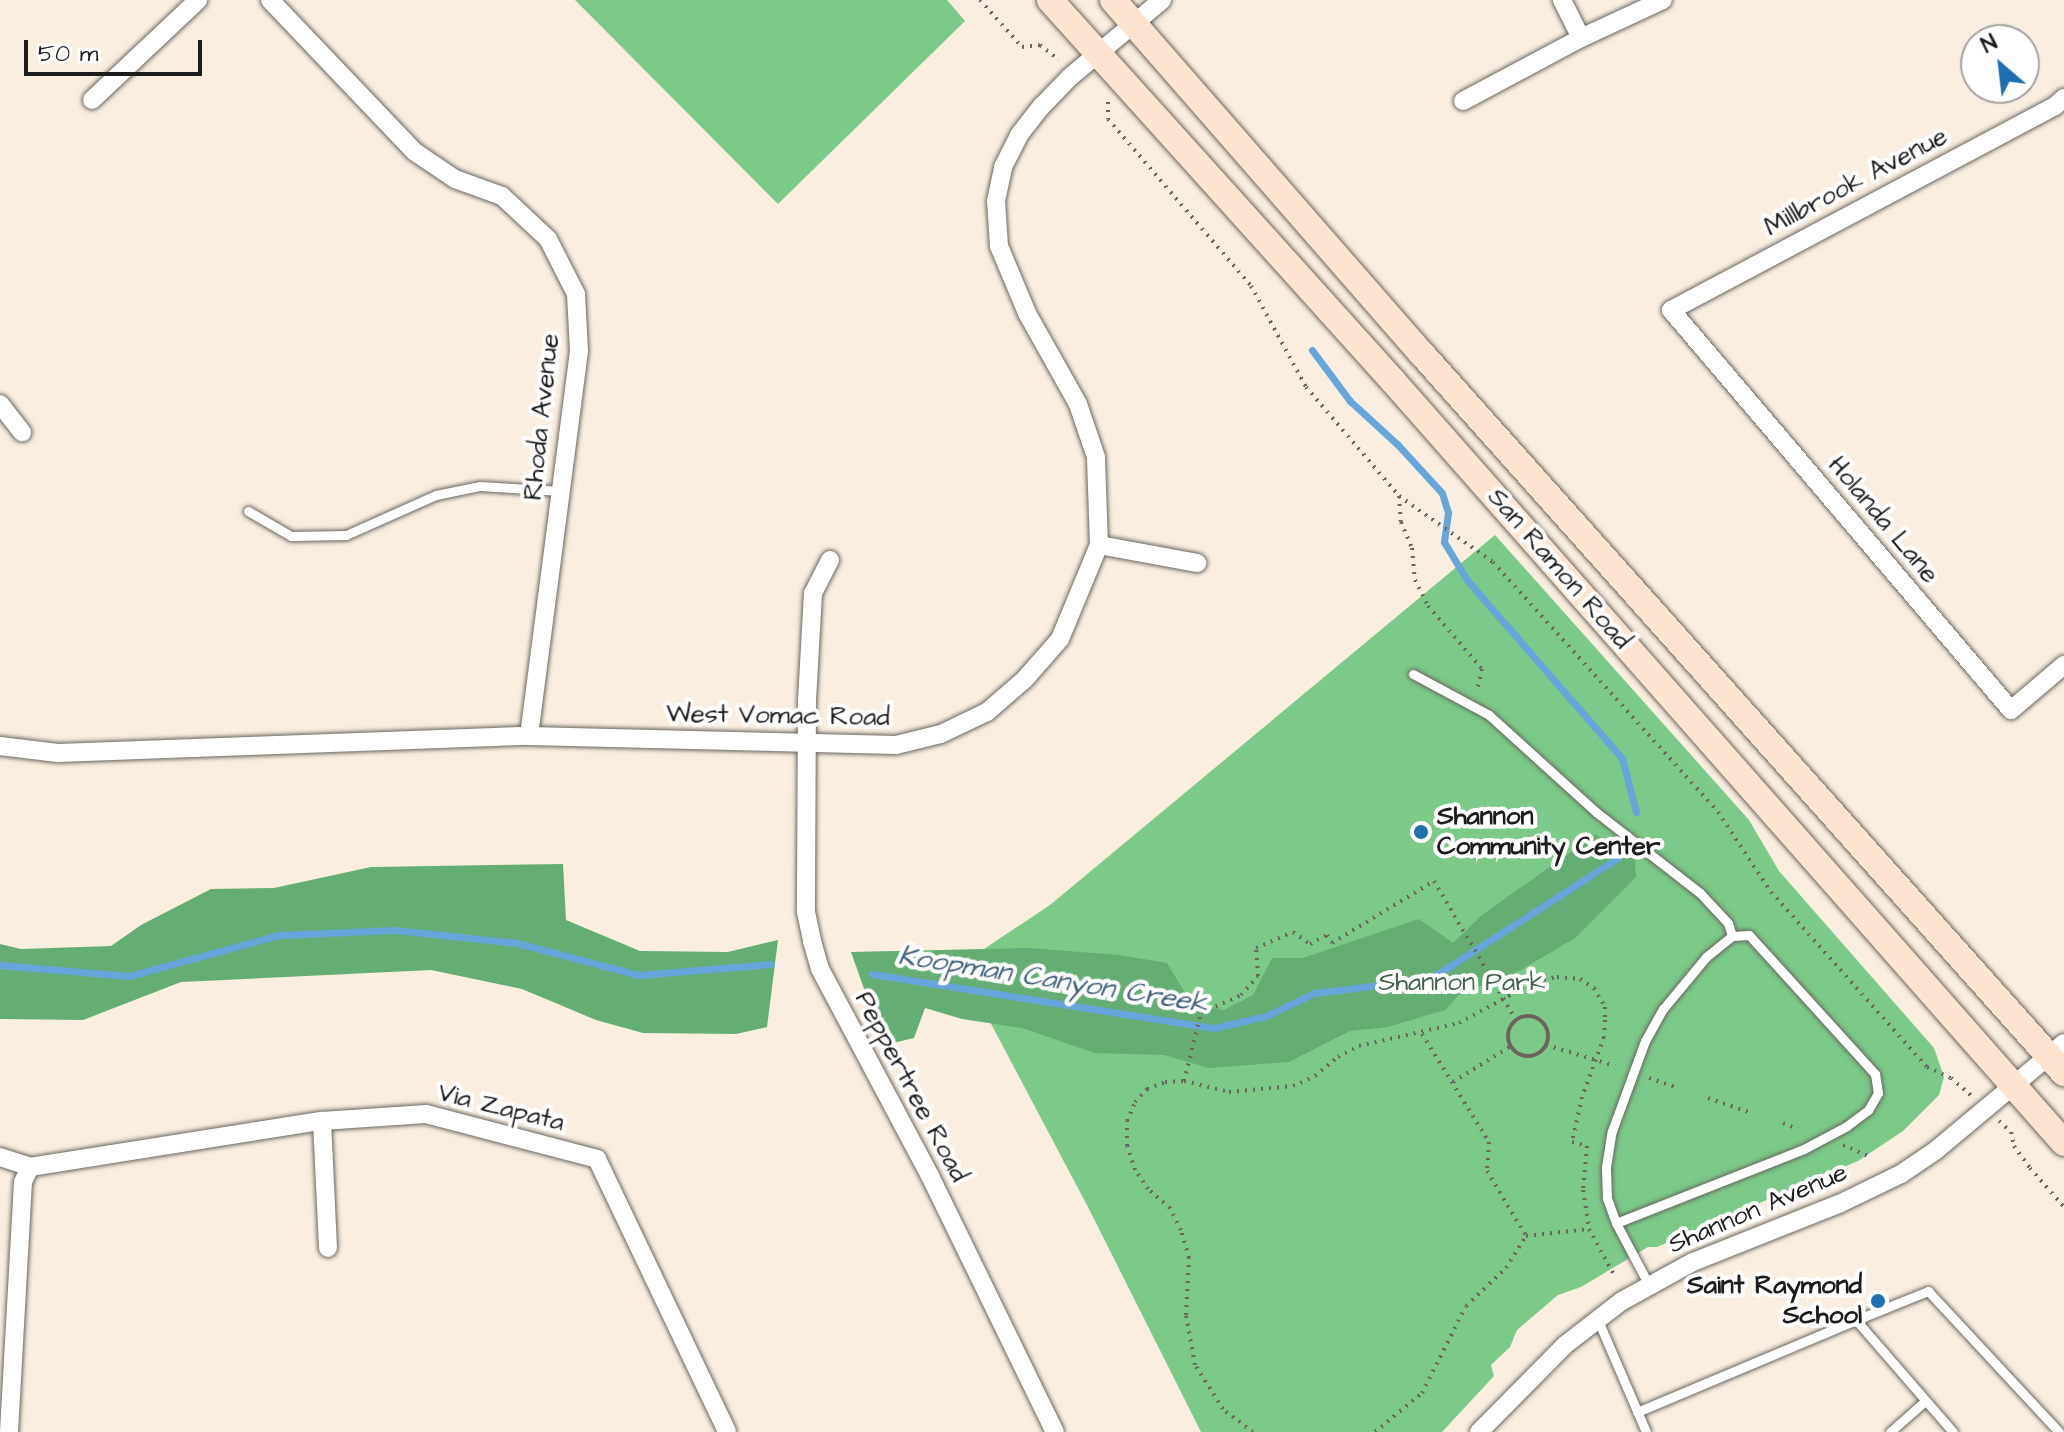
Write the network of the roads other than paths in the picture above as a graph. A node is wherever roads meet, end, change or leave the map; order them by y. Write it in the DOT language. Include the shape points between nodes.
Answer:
graph roads {
  1 [pos="198,0"];
  2 [pos="270,0"];
  3 [pos="1050,0"];
  4 [pos="1113,0"];
  5 [pos="1162,0"];
  6 [pos="1562,0"];
  7 [pos="1663,0"];
  8 [pos="1134,24"];
  9 [pos="1581,38"];
  10 [pos="1098,54"];
  11 [pos="2064,98"];
  12 [pos="92,100"];
  13 [pos="1463,101"];
  14 [pos="1671,310"];
  15 [pos="0,404"];
  16 [pos="22,432"];
  17 [pos="561,491"];
  18 [pos="248,511"];
  19 [pos="1099,545"];
  20 [pos="830,560"];
  21 [pos="1197,563"];
  22 [pos="2064,665"];
  23 [pos="1413,674"];
  24 [pos="529,736"];
  25 [pos="806,745"];
  26 [pos="0,746"];
  27 [pos="1732,936"];
  28 [pos="2059,1057"];
  29 [pos="2014,1085"];
  30 [pos="322,1121"];
  31 [pos="2064,1143"];
  32 [pos="0,1157"];
  33 [pos="30,1167"];
  34 [pos="1616,1223"];
  35 [pos="328,1248"];
  36 [pos="1649,1285"];
  37 [pos="1597,1318"];
  38 [pos="1856,1320"];
  39 [pos="1925,1401"];
  40 [pos="1637,1412"];
  41 [pos="9,1432"];
  42 [pos="727,1432"];
  43 [pos="1055,1432"];
  44 [pos="1479,1432"];
  45 [pos="1646,1432"];
  46 [pos="1890,1432"];
  47 [pos="1953,1432"];
  48 [pos="2059,1432"];
  1 -- 12 [label="street"];
  2 -- 17 [label="street, Rhoda Avenue" via="415,152 455,179 502,196 548,239 576,294 579,351"];
  3 -- 10 [label="main road, San Ramon Road"];
  4 -- 8 [label="main road, San Ramon Road"];
  5 -- 8 [label="street, West Vomac Road"];
  6 -- 9 [label="street"];
  7 -- 9 [label="street"];
  8 -- 10 [label="street, West Vomac Road"];
  8 -- 28 [label="main road, San Ramon Road" via="1433,366"];
  9 -- 13 [label="street"];
  10 -- 19 [label="street, West Vomac Road" via="1019,135 1003,167 996,201 999,246 1027,313 1078,404 1096,457"];
  10 -- 29 [label="main road, San Ramon Road"];
  11 -- 14 [label="street, Millbrook Avenue"];
  14 -- 22 [label="street, Holanda Lane" via="2011,710"];
  15 -- 16 [label="street"];
  17 -- 18 [label="lane" via="480,486 436,495 346,535 291,536"];
  17 -- 24 [label="street, Rhoda Avenue"];
  19 -- 21 [label="street"];
  19 -- 25 [label="street, West Vomac Road" via="1060,639 987,712 941,734 896,745"];
  20 -- 25 [label="street, Peppertree Road" via="813,593"];
  23 -- 27 [label="lane" via="1489,715 1596,812 1700,893 1728,923"];
  24 -- 25 [label="street, West Vomac Road"];
  24 -- 26 [label="street, West Vomac Road" via="58,753"];
  25 -- 43 [label="street, Peppertree Road" via="806,912 820,969 930,1176"];
  27 -- 34 [label="lane" via="1685,981 1645,1041 1612,1131 1606,1167 1607,1198"];
  27 -- 34 [label="lane" via="1749,935 1761,945 1875,1074 1878,1093 1868,1110 1847,1126 1804,1149"];
  28 -- 29 [label="street, Shannon Avenue"];
  29 -- 31 [label="main road, San Ramon Road"];
  29 -- 36 [label="street, Shannon Avenue" via="1901,1174"];
  30 -- 33 [label="street, Via Zapata"];
  30 -- 35 [label="street"];
  30 -- 42 [label="street, Via Zapata" via="426,1114 597,1159"];
  32 -- 33 [label="street, Via Zapata"];
  33 -- 41 [label="street" via="23,1182"];
  34 -- 36 [label="lane"];
  36 -- 37 [label="street, Shannon Avenue"];
  37 -- 40 [label="lane"];
  37 -- 44 [label="street, Shannon Avenue"];
  38 -- 39 [label="lane"];
  38 -- 40 [label="lane"];
  38 -- 48 [label="lane" via="1928,1291"];
  39 -- 46 [label="lane"];
  39 -- 47 [label="lane"];
  40 -- 45 [label="lane"];
}
